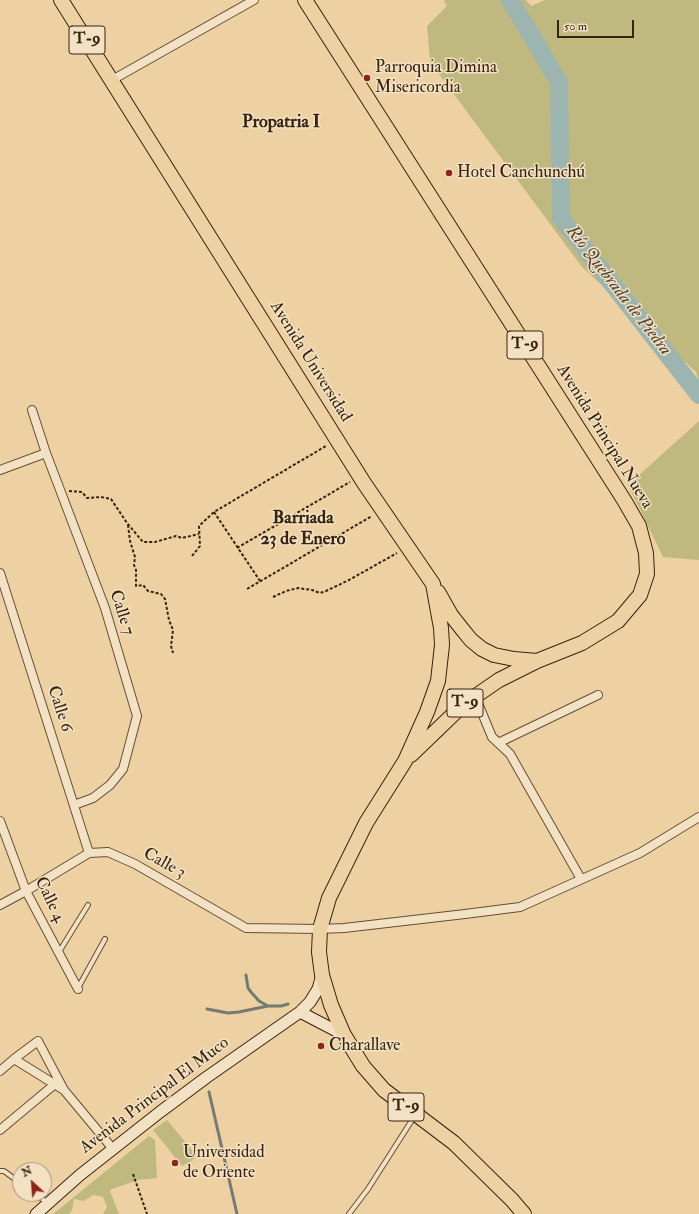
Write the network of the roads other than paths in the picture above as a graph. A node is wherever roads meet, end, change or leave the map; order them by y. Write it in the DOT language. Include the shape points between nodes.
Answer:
graph roads {
  1 [pos="61,0"];
  2 [pos="254,0"];
  3 [pos="305,0"];
  4 [pos="112,80"];
  5 [pos="32,410"];
  6 [pos="46,453"];
  7 [pos="0,470"];
  8 [pos="0,573"];
  9 [pos="433,584"];
  10 [pos="537,661"];
  11 [pos="598,695"];
  12 [pos="475,696"];
  13 [pos="498,743"];
  14 [pos="405,761"];
  15 [pos="74,804"];
  16 [pos="699,817"];
  17 [pos="0,821"];
  18 [pos="88,853"];
  19 [pos="580,879"];
  20 [pos="26,891"];
  21 [pos="0,904"];
  22 [pos="88,904"];
  23 [pos="320,929"];
  24 [pos="104,939"];
  25 [pos="59,953"];
  26 [pos="322,975"];
  27 [pos="78,989"];
  28 [pos="300,1012"];
  29 [pos="344,1035"];
  30 [pos="14,1059"];
  31 [pos="0,1071"];
  32 [pos="55,1084"];
  33 [pos="64,1090"];
  34 [pos="416,1114"];
  35 [pos="0,1130"];
  36 [pos="113,1149"];
  37 [pos="0,1171"];
  38 [pos="12,1177"];
  39 [pos="45,1202"];
  40 [pos="48,1204"];
  41 [pos="36,1214"];
  42 [pos="349,1214"];
  43 [pos="524,1214"];
  1 -- 4 [label="highway, Avenida Universidad / T-9"];
  2 -- 4 [label="street"];
  3 -- 10 [label="highway, Avenida Principal Nueva / T-9" via="640,526 646,553 647,574 640,595 618,621 582,643"];
  4 -- 9 [label="highway, Avenida Universidad / T-9" via="360,476"];
  5 -- 6 [label="street, Calle 7"];
  6 -- 7 [label="street"];
  6 -- 15 [label="street, Calle 7" via="105,608 137,716 123,769 110,785 93,798"];
  8 -- 15 [label="street, Calle 6"];
  9 -- 10 [label="highway, T-9" via="451,615 471,640 482,649 514,660"];
  9 -- 14 [label="highway, Avenida Universidad / T-9" via="442,645 438,681"];
  10 -- 12 [label="highway, Avenida Principal Nueva / T-9" via="499,680"];
  11 -- 13 [label="street"];
  12 -- 13 [label="street" via="492,737"];
  12 -- 14 [label="highway, Avenida Principal Nueva / T-9"];
  13 -- 19 [label="street" via="510,754"];
  14 -- 23 [label="highway, T-9" via="366,823 329,898"];
  15 -- 18 [label="street, Calle 6"];
  16 -- 19 [label="street, Calle 3" via="640,853"];
  17 -- 20 [label="street, Calle 4"];
  18 -- 20 [label="street, Calle 3"];
  18 -- 23 [label="street, Calle 3" via="108,852 135,864 246,928"];
  19 -- 23 [label="street, Calle 3" via="520,907"];
  20 -- 21 [label="street, Calle 3"];
  20 -- 25 [label="street, Calle 4"];
  22 -- 25 [label="lane"];
  23 -- 26 [label="highway, T-9"];
  24 -- 27 [label="lane"];
  25 -- 27 [label="street, Calle 4"];
  26 -- 28 [label="street, Avenida Principal El Muco" via="318,989"];
  26 -- 29 [label="highway, T-9"];
  28 -- 29 [label="street"];
  28 -- 36 [label="street, Avenida Principal El Muco" via="206,1077"];
  29 -- 34 [label="highway, T-9" via="363,1066 384,1090"];
  30 -- 31 [label="street"];
  30 -- 32 [label="street"];
  30 -- 33 [label="street" via="38,1041"];
  32 -- 33 [label="street"];
  32 -- 35 [label="street"];
  33 -- 36 [label="street"];
  34 -- 42 [label="lane"];
  34 -- 43 [label="highway, T-9" via="454,1143"];
  36 -- 40 [label="street, Avenida Principal El Muco"];
  37 -- 38 [label="lane"];
  39 -- 40 [label="lane"];
  40 -- 41 [label="street, Avenida Principal El Muco"];
}
